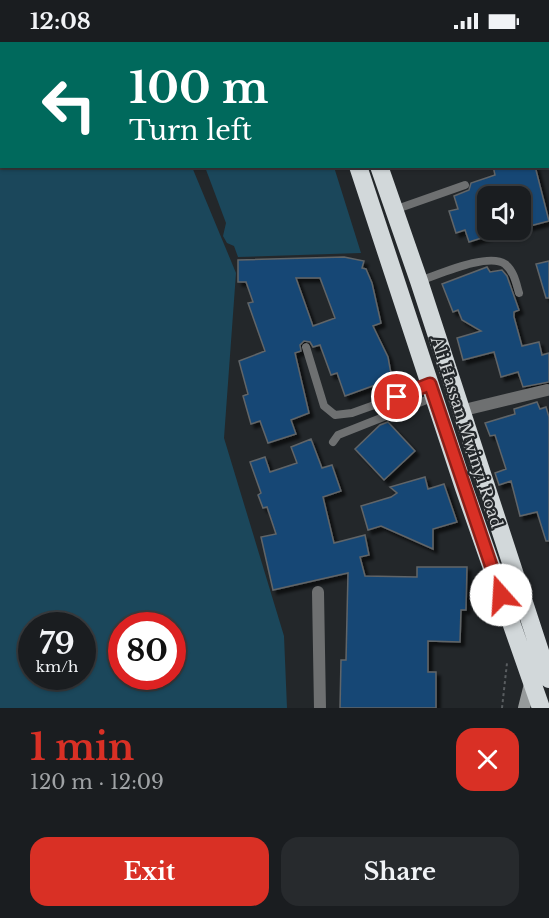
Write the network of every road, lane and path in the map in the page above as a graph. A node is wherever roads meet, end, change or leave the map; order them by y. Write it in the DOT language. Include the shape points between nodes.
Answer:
graph roads {
  1 [pos="359,168"];
  2 [pos="379,168"];
  3 [pos="465,185"];
  4 [pos="394,210"];
  5 [pos="419,281"];
  6 [pos="519,293"];
  7 [pos="306,347"];
  8 [pos="548,390"];
  9 [pos="432,391"];
  10 [pos="460,411"];
  11 [pos="333,442"];
  12 [pos="318,592"];
  13 [pos="543,671"];
  14 [pos="320,708"];
  15 [pos="524,708"];
  16 [pos="541,708"];
  1 -- 9 [label="highway, Ali Hassan Mwinyi Road"];
  2 -- 4 [label="highway, Ali Hassan Mwinyi Road"];
  3 -- 4 [label="lane"];
  4 -- 5 [label="highway, Ali Hassan Mwinyi Road"];
  5 -- 6 [label="lane" via="495,260 512,272"];
  5 -- 10 [label="highway, Ali Hassan Mwinyi Road"];
  7 -- 9 [label="lane" via="324,406 335,415"];
  8 -- 10 [label="street"];
  9 -- 11 [label="lane" via="338,435"];
  9 -- 13 [label="highway, Ali Hassan Mwinyi Road"];
  10 -- 13 [label="highway, Ali Hassan Mwinyi Road"];
  12 -- 14 [label="street"];
  13 -- 15 [label="main road"];
  13 -- 16 [label="highway, Ali Hassan Mwinyi Road"];
}
